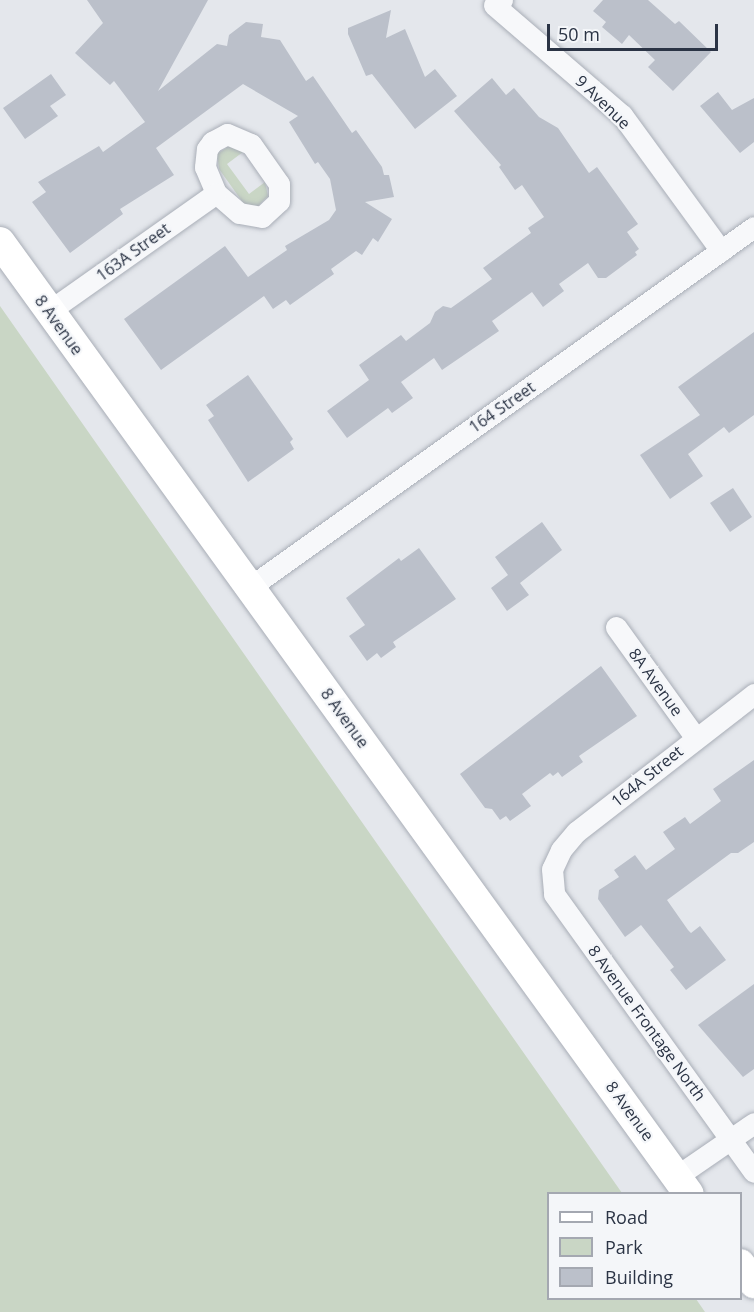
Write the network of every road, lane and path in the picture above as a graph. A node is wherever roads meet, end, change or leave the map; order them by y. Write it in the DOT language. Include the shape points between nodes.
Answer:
graph roads {
  1 [pos="502,0"];
  2 [pos="216,193"];
  3 [pos="754,227"];
  4 [pos="0,242"];
  5 [pos="721,251"];
  6 [pos="49,311"];
  7 [pos="250,587"];
  8 [pos="616,627"];
  9 [pos="754,694"];
  10 [pos="696,737"];
  11 [pos="552,869"];
  12 [pos="754,1123"];
  13 [pos="730,1139"];
  14 [pos="754,1172"];
  15 [pos="683,1185"];
  16 [pos="742,1265"];
  17 [pos="754,1283"];
  1 -- 5 [label="street, 9 Avenue" via="495,5 622,115"];
  2 -- 6 [label="street, 163A Street"];
  3 -- 5 [label="street, 164 Street"];
  4 -- 6 [label="main road, 8 Avenue"];
  5 -- 7 [label="street, 164 Street"];
  6 -- 7 [label="main road, 8 Avenue"];
  7 -- 15 [label="main road, 8 Avenue"];
  8 -- 10 [label="street, 8A Avenue"];
  9 -- 10 [label="street, 164A Street"];
  10 -- 11 [label="street, 164A Street" via="576,832"];
  11 -- 13 [label="street, 8 Avenue Frontage North" via="554,894"];
  12 -- 13 [label="street"];
  13 -- 14 [label="street, 8 Avenue Frontage North"];
  13 -- 15 [label="street"];
  16 -- 17 [label="main road"];
}
